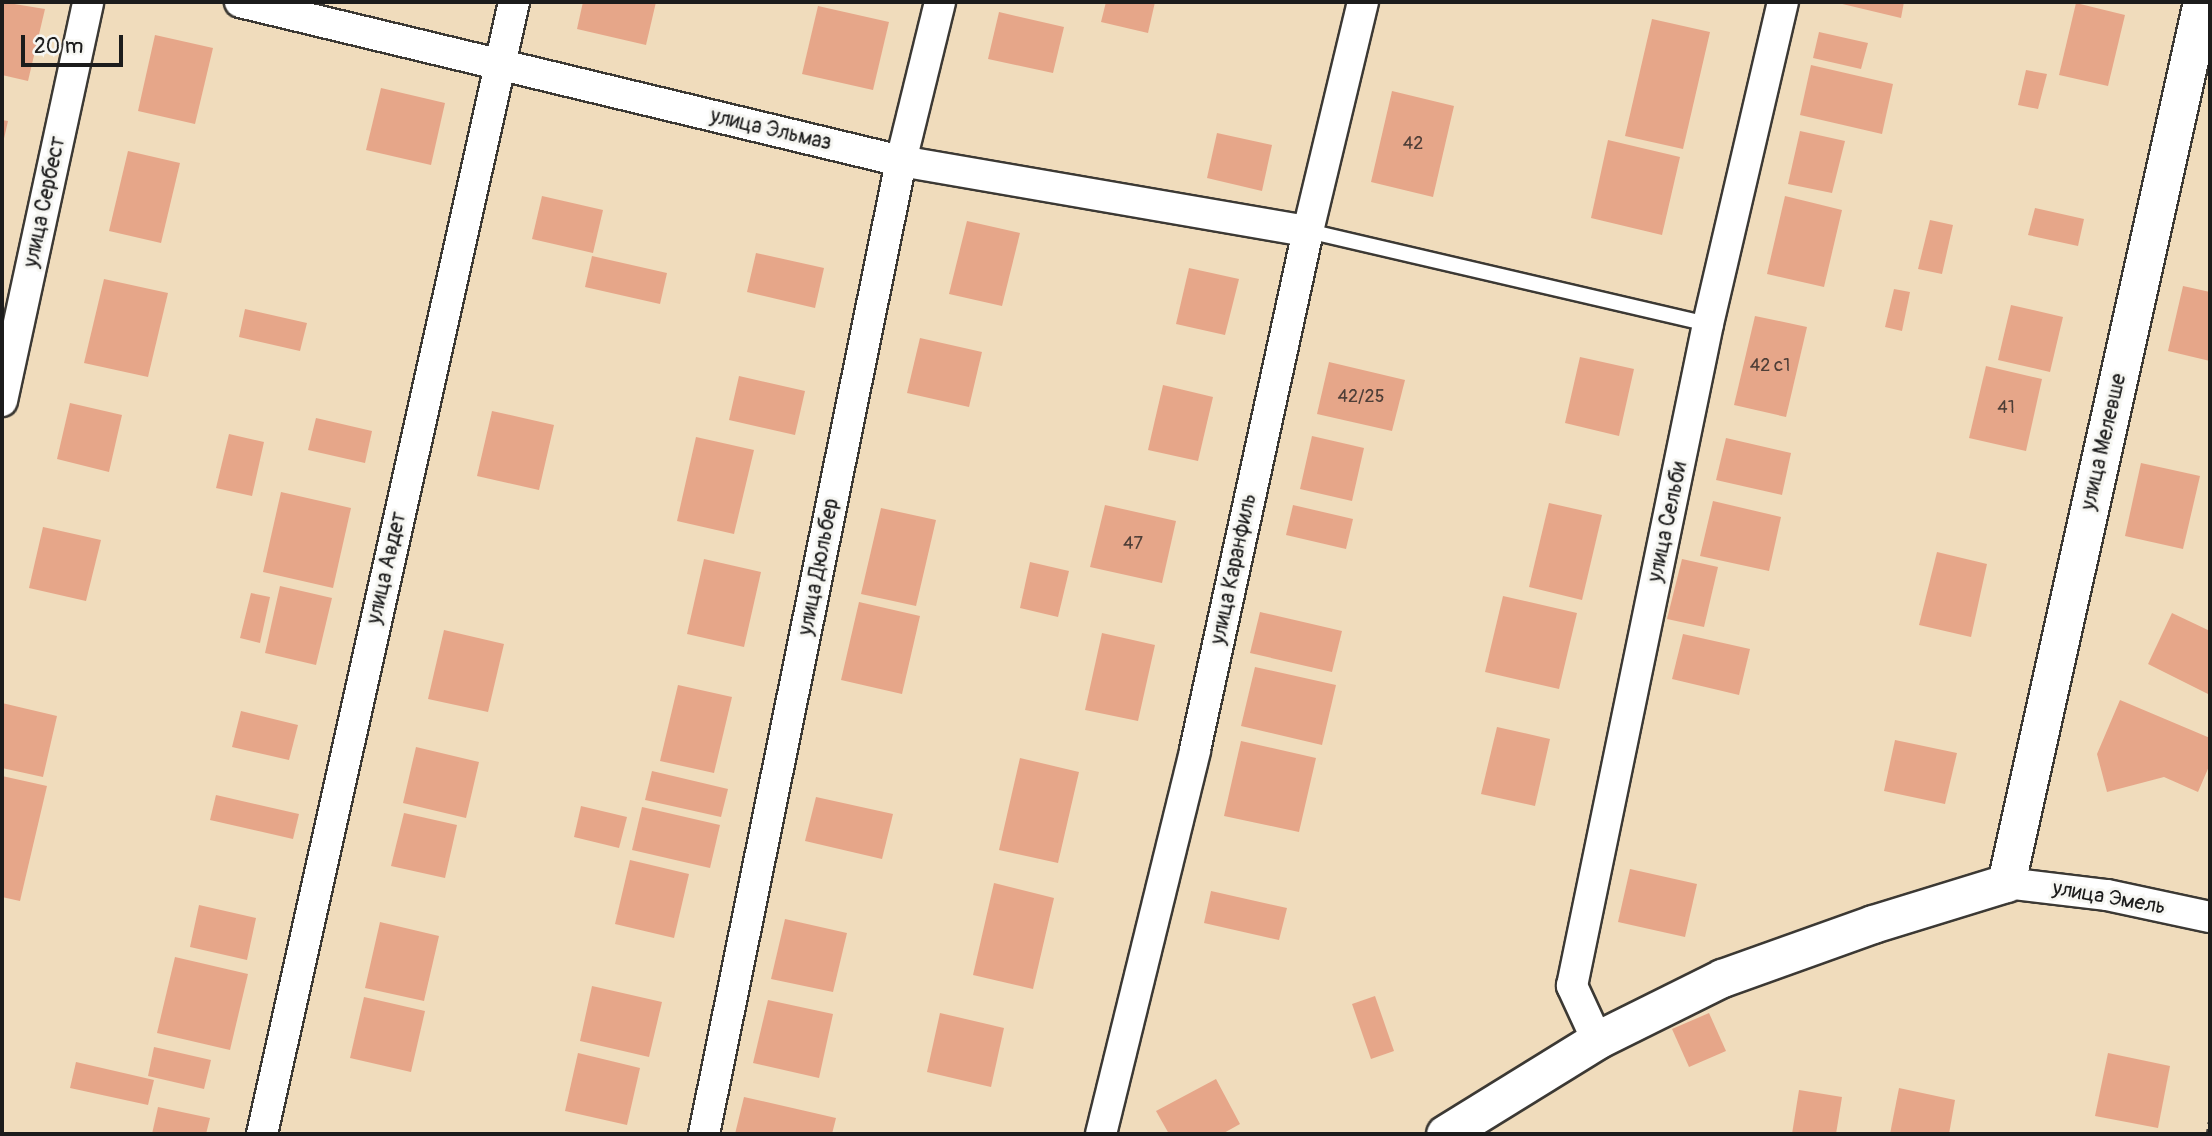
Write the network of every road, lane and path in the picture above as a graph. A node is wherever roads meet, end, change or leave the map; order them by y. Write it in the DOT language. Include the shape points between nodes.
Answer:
graph roads {
  1 [pos="88,2"];
  2 [pos="240,2"];
  3 [pos="514,2"];
  4 [pos="940,2"];
  5 [pos="1363,2"];
  6 [pos="1783,2"];
  7 [pos="2202,2"];
  8 [pos="499,64"];
  9 [pos="901,161"];
  10 [pos="1308,232"];
  11 [pos="1709,324"];
  12 [pos="2,401"];
  13 [pos="2006,883"];
  14 [pos="2210,917"];
  15 [pos="1597,1040"];
  16 [pos="2210,1122"];
  17 [pos="262,1134"];
  18 [pos="704,1134"];
  19 [pos="1101,1134"];
  20 [pos="1445,1134"];
  21 [pos="2208,1134"];
  1 -- 12 [label="street, улица Сербест"];
  2 -- 8 [label="street, улица Эльмаз"];
  3 -- 8 [label="street, улица Авдет"];
  4 -- 9 [label="street, улица Дюльбер"];
  5 -- 10 [label="street, улица Каранфиль"];
  6 -- 11 [label="street, улица Сельби"];
  7 -- 13 [label="street, улица Мелевше"];
  8 -- 9 [label="street, улица Эльмаз"];
  8 -- 17 [label="street, улица Авдет"];
  9 -- 10 [label="street, улица Эльмаз"];
  9 -- 18 [label="street, улица Дюльбер"];
  10 -- 11 [label="lane"];
  10 -- 19 [label="street, улица Каранфиль" via="1195,750"];
  11 -- 15 [label="street, улица Сельби" via="1572,986"];
  13 -- 14 [label="street, улица Эмель" via="2107,895"];
  13 -- 15 [label="street" via="1722,978"];
  15 -- 20 [label="street"];
  16 -- 21 [label="path"];
}
